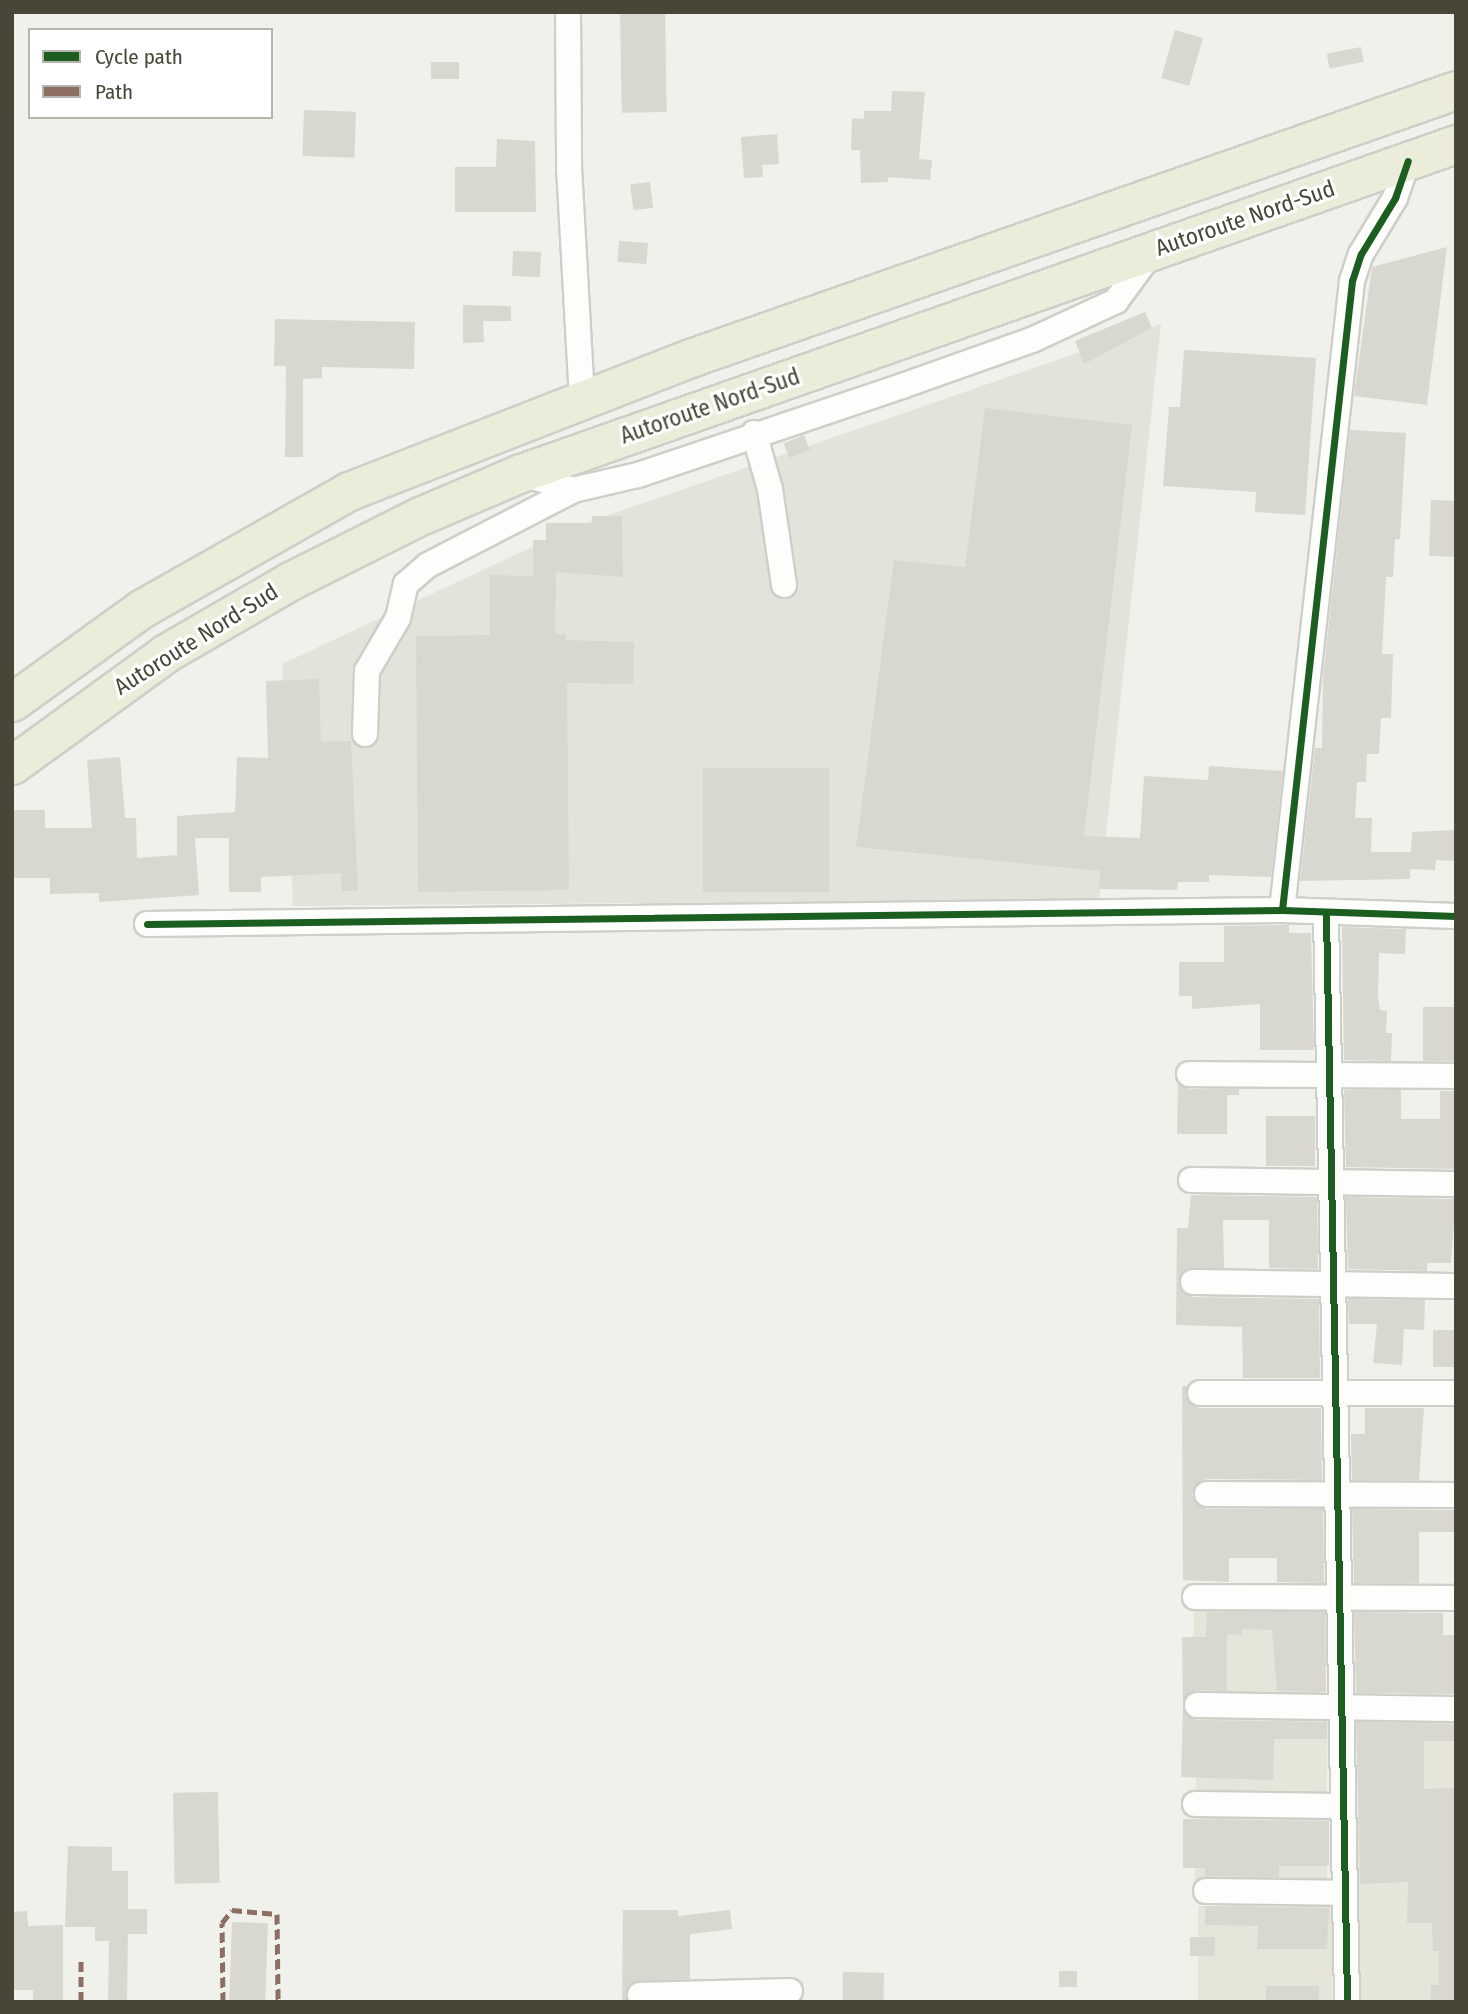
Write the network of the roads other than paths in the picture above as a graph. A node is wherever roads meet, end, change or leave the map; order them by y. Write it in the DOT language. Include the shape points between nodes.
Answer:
graph roads {
  1 [pos="568,12"];
  2 [pos="1456,90"];
  3 [pos="1456,144"];
  4 [pos="1408,161"];
  5 [pos="1153,250"];
  6 [pos="582,398"];
  7 [pos="754,433"];
  8 [pos="521,473"];
  9 [pos="573,490"];
  10 [pos="784,585"];
  11 [pos="12,702"];
  12 [pos="365,734"];
  13 [pos="12,765"];
  14 [pos="1282,910"];
  15 [pos="1326,915"];
  16 [pos="1456,916"];
  17 [pos="147,924"];
  18 [pos="1189,1074"];
  19 [pos="1331,1075"];
  20 [pos="1456,1076"];
  21 [pos="1191,1180"];
  22 [pos="1333,1183"];
  23 [pos="1456,1184"];
  24 [pos="1193,1282"];
  25 [pos="1335,1284"];
  26 [pos="1456,1286"];
  27 [pos="1200,1393"];
  28 [pos="1336,1393"];
  29 [pos="1456,1393"];
  30 [pos="1207,1494"];
  31 [pos="1338,1494"];
  32 [pos="1456,1495"];
  33 [pos="1195,1597"];
  34 [pos="1340,1598"];
  35 [pos="1456,1598"];
  36 [pos="1197,1705"];
  37 [pos="1342,1705"];
  38 [pos="1456,1709"];
  39 [pos="1195,1804"];
  40 [pos="1343,1805"];
  41 [pos="1206,1891"];
  42 [pos="1345,1893"];
  43 [pos="790,1991"];
  44 [pos="640,1995"];
  45 [pos="708,1999"];
  46 [pos="1347,2002"];
  1 -- 6 [label="street" via="569,167"];
  2 -- 6 [label="highway"];
  3 -- 4 [label="highway, Autoroute Nord-Sud"];
  4 -- 5 [label="highway, Autoroute Nord-Sud"];
  4 -- 14 [label="street" via="1352,281"];
  5 -- 7 [label="street" via="1116,301 1032,340"];
  5 -- 8 [label="highway, Autoroute Nord-Sud"];
  6 -- 11 [label="highway" via="349,491 240,548 141,609"];
  7 -- 9 [label="street" via="638,475"];
  7 -- 10 [label="street" via="770,489"];
  8 -- 9 [label="street"];
  8 -- 13 [label="highway, Autoroute Nord-Sud" via="290,581 166,653"];
  9 -- 12 [label="street" via="428,565 406,584 398,618 368,671"];
  14 -- 15 [label="street"];
  14 -- 17 [label="street"];
  15 -- 16 [label="street"];
  15 -- 19 [label="street"];
  18 -- 19 [label="street"];
  19 -- 20 [label="street"];
  19 -- 22 [label="street"];
  21 -- 22 [label="street"];
  22 -- 23 [label="street"];
  22 -- 25 [label="street"];
  24 -- 25 [label="street"];
  25 -- 26 [label="street"];
  25 -- 28 [label="street"];
  27 -- 28 [label="street"];
  28 -- 29 [label="street"];
  28 -- 31 [label="street"];
  30 -- 31 [label="street"];
  31 -- 32 [label="street"];
  31 -- 34 [label="street"];
  33 -- 34 [label="street"];
  34 -- 35 [label="street"];
  34 -- 37 [label="street"];
  36 -- 37 [label="street"];
  37 -- 38 [label="street"];
  37 -- 40 [label="street"];
  39 -- 40 [label="street"];
  40 -- 42 [label="street"];
  41 -- 42 [label="street"];
  42 -- 46 [label="street"];
  43 -- 45 [label="street"];
  44 -- 45 [label="street"];
}
